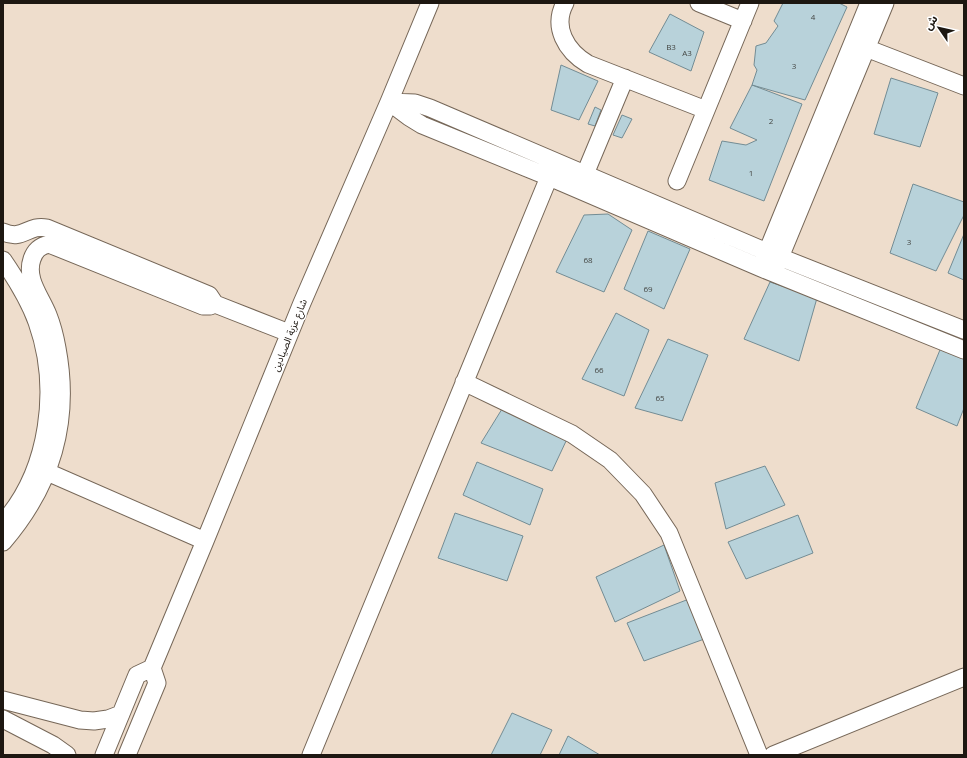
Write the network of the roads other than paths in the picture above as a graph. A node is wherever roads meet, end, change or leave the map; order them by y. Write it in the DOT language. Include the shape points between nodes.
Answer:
graph roads {
  1 [pos="430,3"];
  2 [pos="565,3"];
  3 [pos="699,3"];
  4 [pos="750,3"];
  5 [pos="869,3"];
  6 [pos="885,3"];
  7 [pos="743,21"];
  8 [pos="866,48"];
  9 [pos="624,78"];
  10 [pos="964,86"];
  11 [pos="389,102"];
  12 [pos="706,110"];
  13 [pos="584,174"];
  14 [pos="549,177"];
  15 [pos="677,181"];
  16 [pos="29,230"];
  17 [pos="4,233"];
  18 [pos="41,246"];
  19 [pos="774,255"];
  20 [pos="3,260"];
  21 [pos="767,270"];
  22 [pos="215,304"];
  23 [pos="964,330"];
  24 [pos="289,333"];
  25 [pos="964,350"];
  26 [pos="464,382"];
  27 [pos="42,470"];
  28 [pos="3,523"];
  29 [pos="205,541"];
  30 [pos="3,542"];
  31 [pos="152,668"];
  32 [pos="964,677"];
  33 [pos="3,700"];
  34 [pos="41,710"];
  35 [pos="121,714"];
  36 [pos="3,719"];
  37 [pos="31,734"];
  38 [pos="67,755"];
  39 [pos="104,755"];
  40 [pos="127,755"];
  41 [pos="311,755"];
  42 [pos="759,755"];
  43 [pos="774,755"];
  1 -- 11 [label="street, شارع عزبة الصيادين"];
  2 -- 9 [label="street" via="559,22 562,36 569,49 588,64"];
  3 -- 7 [label="street"];
  4 -- 7 [label="street"];
  5 -- 19 [label="street"];
  6 -- 8 [label="street"];
  7 -- 12 [label="street"];
  8 -- 10 [label="street"];
  8 -- 19 [label="street"];
  9 -- 12 [label="street"];
  9 -- 13 [label="street"];
  11 -- 13 [label="street" via="415,103 430,108"];
  11 -- 14 [label="street" via="422,125"];
  11 -- 24 [label="street, شارع عزبة الصيادين"];
  12 -- 15 [label="street"];
  13 -- 19 [label="street"];
  14 -- 21 [label="street"];
  14 -- 26 [label="street"];
  16 -- 17 [label="street" via="16,235"];
  16 -- 18 [label="street"];
  16 -- 22 [label="street" via="35,227 48,228 208,295"];
  18 -- 22 [label="street" via="49,244 203,306"];
  18 -- 27 [label="street" via="34,253 30,274 48,316 57,346 62,377 62,409 57,440"];
  19 -- 21 [label="street"];
  19 -- 23 [label="street"];
  20 -- 27 [label="street" via="37,321 45,349 49,378 49,408"];
  21 -- 25 [label="street"];
  22 -- 24 [label="street"];
  24 -- 29 [label="street, شارع عزبة الصيادين"];
  26 -- 41 [label="street"];
  26 -- 42 [label="street" via="572,434 610,460 643,494 669,533"];
  27 -- 28 [label="street"];
  27 -- 29 [label="street"];
  27 -- 30 [label="street" via="35,498 18,525"];
  29 -- 31 [label="street, شارع عزبة الصيادين"];
  31 -- 35 [label="street" via="137,675"];
  31 -- 40 [label="street" via="157,683"];
  32 -- 43 [label="street"];
  33 -- 34 [label="street"];
  34 -- 35 [label="street" via="94,721"];
  34 -- 37 [label="street"];
  35 -- 39 [label="street"];
  36 -- 37 [label="street"];
  37 -- 38 [label="street"];
}
